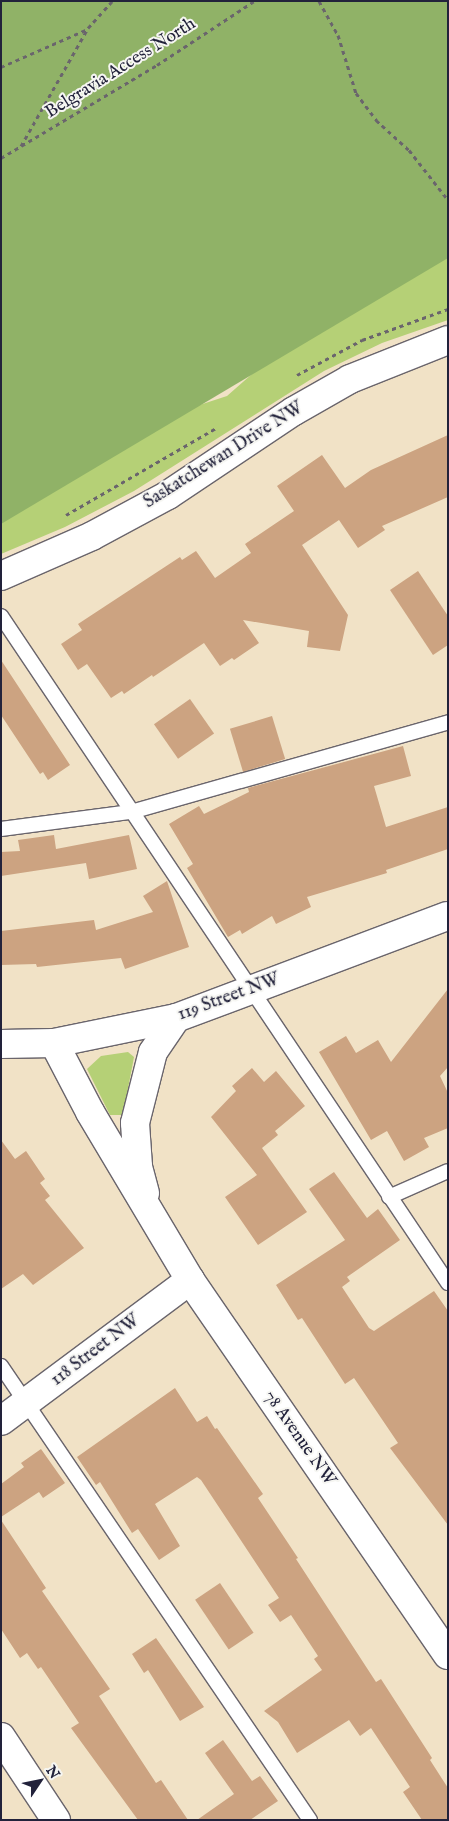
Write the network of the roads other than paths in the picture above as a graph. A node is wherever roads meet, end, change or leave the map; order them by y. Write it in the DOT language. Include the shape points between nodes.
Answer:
graph roads {
  1 [pos="448,340"];
  2 [pos="1,576"];
  3 [pos="1,616"];
  4 [pos="448,722"];
  5 [pos="131,812"];
  6 [pos="1,829"];
  7 [pos="448,916"];
  8 [pos="254,990"];
  9 [pos="176,1018"];
  10 [pos="54,1043"];
  11 [pos="1,1044"];
  12 [pos="448,1170"];
  13 [pos="389,1197"];
  14 [pos="153,1221"];
  15 [pos="190,1280"];
  16 [pos="448,1283"];
  17 [pos="1,1366"];
  18 [pos="26,1402"];
  19 [pos="1,1421"];
  20 [pos="448,1655"];
  21 [pos="1,1737"];
  22 [pos="56,1820"];
  23 [pos="310,1820"];
  1 -- 2 [label="street, Saskatchewan Drive NW" via="350,379 294,411 168,495 92,536"];
  3 -- 5 [label="lane"];
  4 -- 5 [label="lane"];
  5 -- 6 [label="lane"];
  5 -- 8 [label="lane"];
  7 -- 8 [label="street, 119 Street NW"];
  8 -- 9 [label="street, 119 Street NW"];
  8 -- 13 [label="lane"];
  9 -- 10 [label="street, 119 Street NW"];
  9 -- 14 [label="street, 78 Avenue NW" via="153,1052 135,1122 138,1166"];
  10 -- 11 [label="street, 119 Street NW"];
  10 -- 14 [label="street, 78 Avenue NW"];
  12 -- 13 [label="lane"];
  13 -- 16 [label="lane"];
  14 -- 15 [label="street, 78 Avenue NW"];
  15 -- 18 [label="street, 118 Street NW"];
  15 -- 20 [label="street, 78 Avenue NW"];
  17 -- 18 [label="lane"];
  18 -- 19 [label="street, 118 Street NW"];
  18 -- 23 [label="lane"];
  21 -- 22 [label="street"];
}
